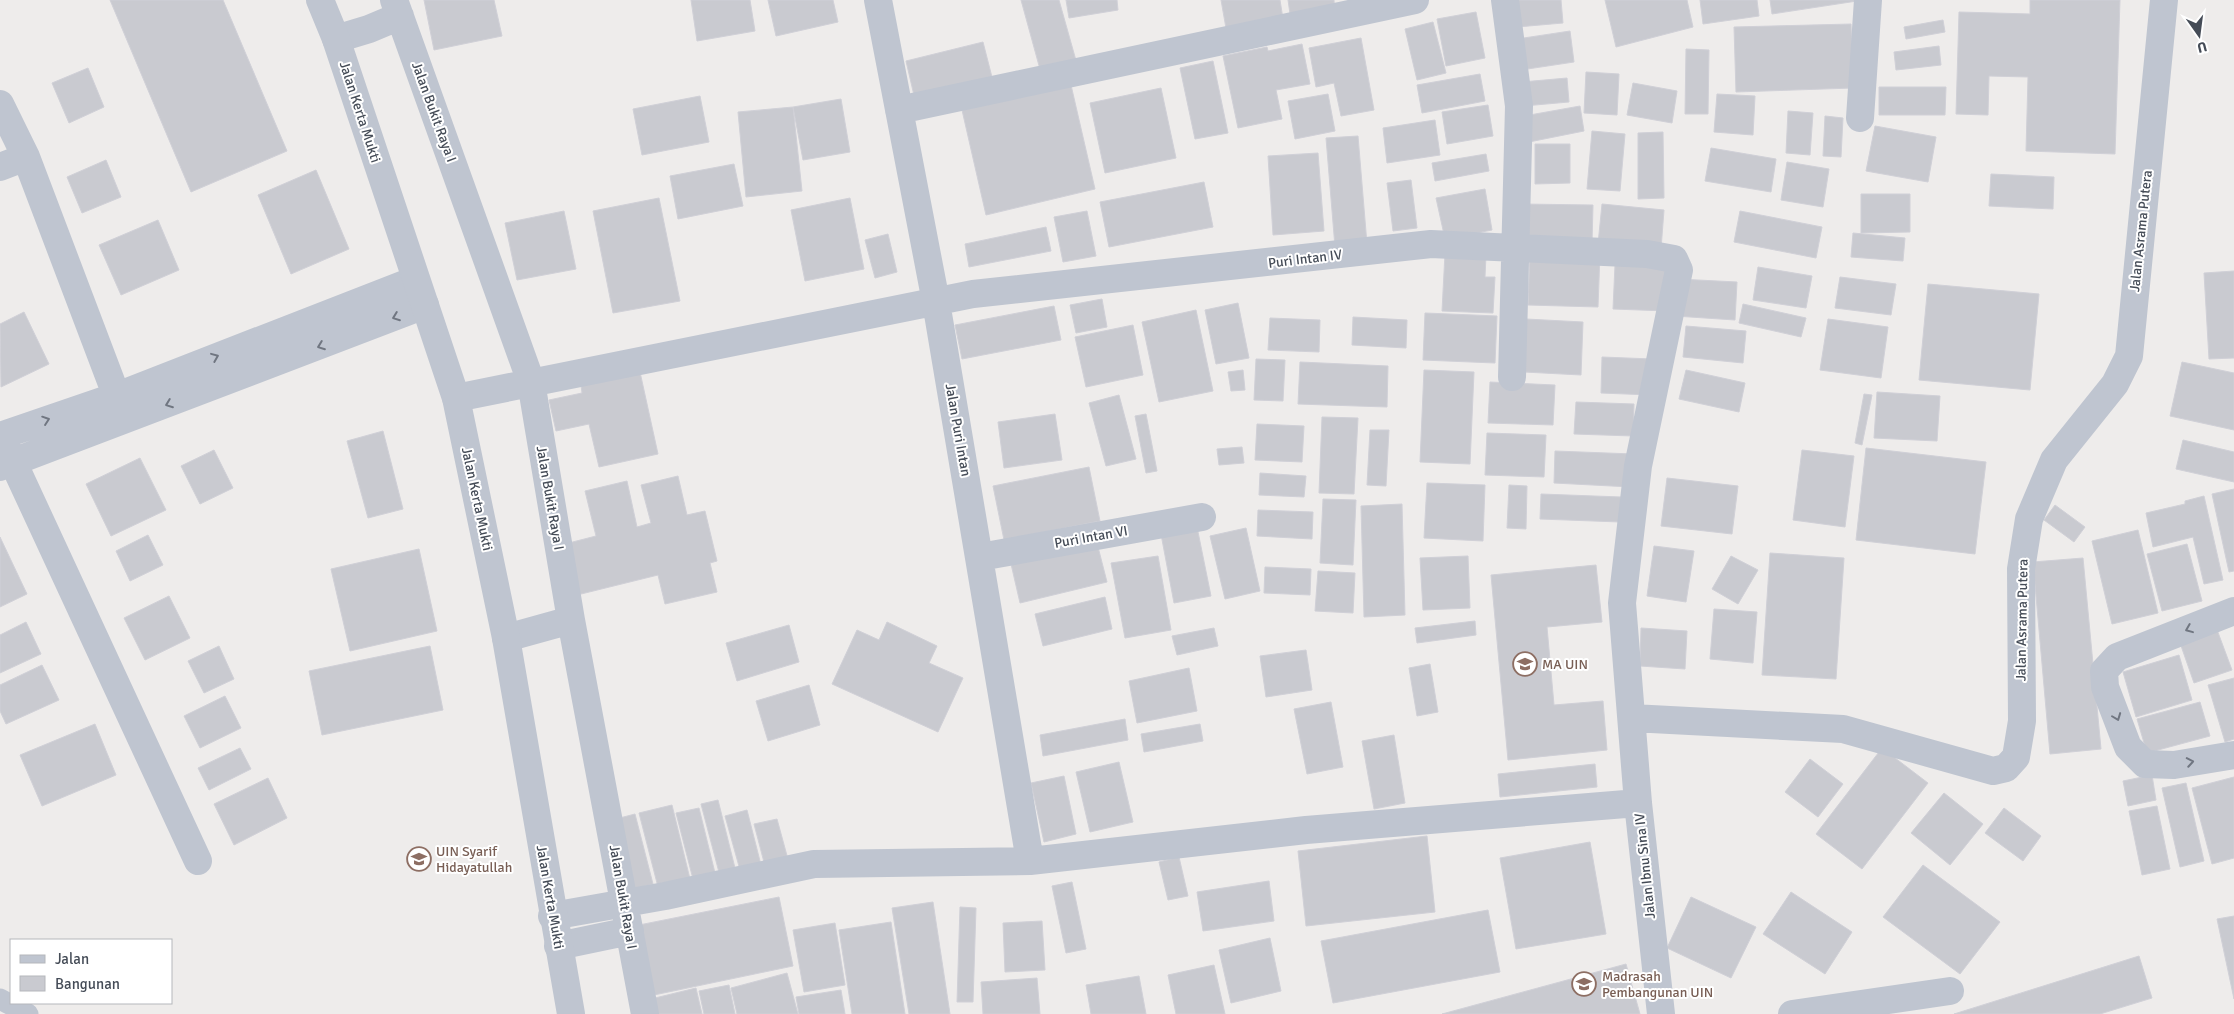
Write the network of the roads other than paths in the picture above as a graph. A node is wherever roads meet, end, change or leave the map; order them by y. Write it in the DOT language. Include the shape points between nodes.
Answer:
graph roads {
  1 [pos="320,0"];
  2 [pos="878,0"];
  3 [pos="1416,0"];
  4 [pos="1505,0"];
  5 [pos="1868,0"];
  6 [pos="2164,0"];
  7 [pos="397,8"];
  8 [pos="336,39"];
  9 [pos="0,104"];
  10 [pos="899,110"];
  11 [pos="1860,118"];
  12 [pos="26,157"];
  13 [pos="0,167"];
  14 [pos="1514,247"];
  15 [pos="1674,259"];
  16 [pos="415,280"];
  17 [pos="936,302"];
  18 [pos="425,305"];
  19 [pos="256,341"];
  20 [pos="264,367"];
  21 [pos="1512,377"];
  22 [pos="531,382"];
  23 [pos="456,398"];
  24 [pos="122,409"];
  25 [pos="0,436"];
  26 [pos="7,465"];
  27 [pos="1202,518"];
  28 [pos="980,557"];
  29 [pos="2234,611"];
  30 [pos="571,620"];
  31 [pos="506,638"];
  32 [pos="1632,718"];
  33 [pos="2234,755"];
  34 [pos="1638,803"];
  35 [pos="198,861"];
  36 [pos="1030,861"];
  37 [pos="624,902"];
  38 [pos="552,916"];
  39 [pos="630,931"];
  40 [pos="558,946"];
  41 [pos="1950,992"];
  42 [pos="0,999"];
  43 [pos="28,1014"];
  44 [pos="571,1014"];
  45 [pos="645,1014"];
  46 [pos="1662,1014"];
  47 [pos="1792,1014"];
  1 -- 8 [label="street, Jalan Kerta Mukti"];
  2 -- 10 [label="street, Jalan Puri Intan"];
  3 -- 10 [label="street"];
  4 -- 14 [label="street" via="1519,106"];
  5 -- 11 [label="street"];
  6 -- 32 [label="street, Jalan Asrama Putera" via="2129,356 2115,384 2054,460 2029,519 2021,569 2022,721 2016,757 2006,768 1992,771 1843,729"];
  7 -- 8 [label="street" via="368,29"];
  7 -- 22 [label="street, Jalan Bukit Raya I"];
  8 -- 16 [label="street, Jalan Kerta Mukti"];
  9 -- 12 [label="street"];
  10 -- 17 [label="street, Jalan Puri Intan"];
  12 -- 13 [label="street"];
  12 -- 24 [label="street"];
  14 -- 15 [label="street, Puri Intan IV" via="1647,254"];
  14 -- 17 [label="street, Puri Intan IV" via="1431,244 1399,247 973,294"];
  14 -- 21 [label="street"];
  15 -- 32 [label="street, Jalan Ibnu Sina IV" via="1679,270 1638,466 1622,603"];
  16 -- 18 [label="street, Jalan Kerta Mukti"];
  16 -- 19 [label="street"];
  17 -- 22 [label="street, Puri Intan IV"];
  17 -- 28 [label="street, Jalan Puri Intan"];
  18 -- 20 [label="street, one-way"];
  18 -- 23 [label="street, Jalan Kerta Mukti"];
  19 -- 20 [label="street"];
  24 -- 19 [label="street, one-way"];
  20 -- 24 [label="street, one-way"];
  22 -- 23 [label="street, Puri Intan IV"];
  22 -- 30 [label="street, Jalan Bukit Raya I"];
  23 -- 31 [label="street, Jalan Kerta Mukti"];
  25 -- 24 [label="street, one-way"];
  24 -- 26 [label="street"];
  25 -- 26 [label="street"];
  26 -- 35 [label="street"];
  27 -- 28 [label="street, Puri Intan VI"];
  28 -- 36 [label="street, Jalan Puri Intan"];
  29 -- 33 [label="street, one-way" via="2118,657 2104,671 2105,687 2128,747 2145,764 2174,765"];
  30 -- 31 [label="street"];
  30 -- 37 [label="street, Jalan Bukit Raya I"];
  31 -- 38 [label="street, Jalan Kerta Mukti"];
  32 -- 34 [label="street, Jalan Ibnu Sina IV"];
  34 -- 36 [label="street" via="1306,830"];
  34 -- 46 [label="street, Jalan Ibnu Sina IV"];
  36 -- 37 [label="street" via="814,864"];
  37 -- 38 [label="street"];
  37 -- 39 [label="street, Jalan Bukit Raya I"];
  38 -- 40 [label="street, Jalan Kerta Mukti"];
  39 -- 40 [label="street"];
  39 -- 45 [label="street, Jalan Bukit Raya I"];
  40 -- 44 [label="street, Jalan Kerta Mukti"];
  41 -- 47 [label="street"];
  42 -- 43 [label="lane"];
}
